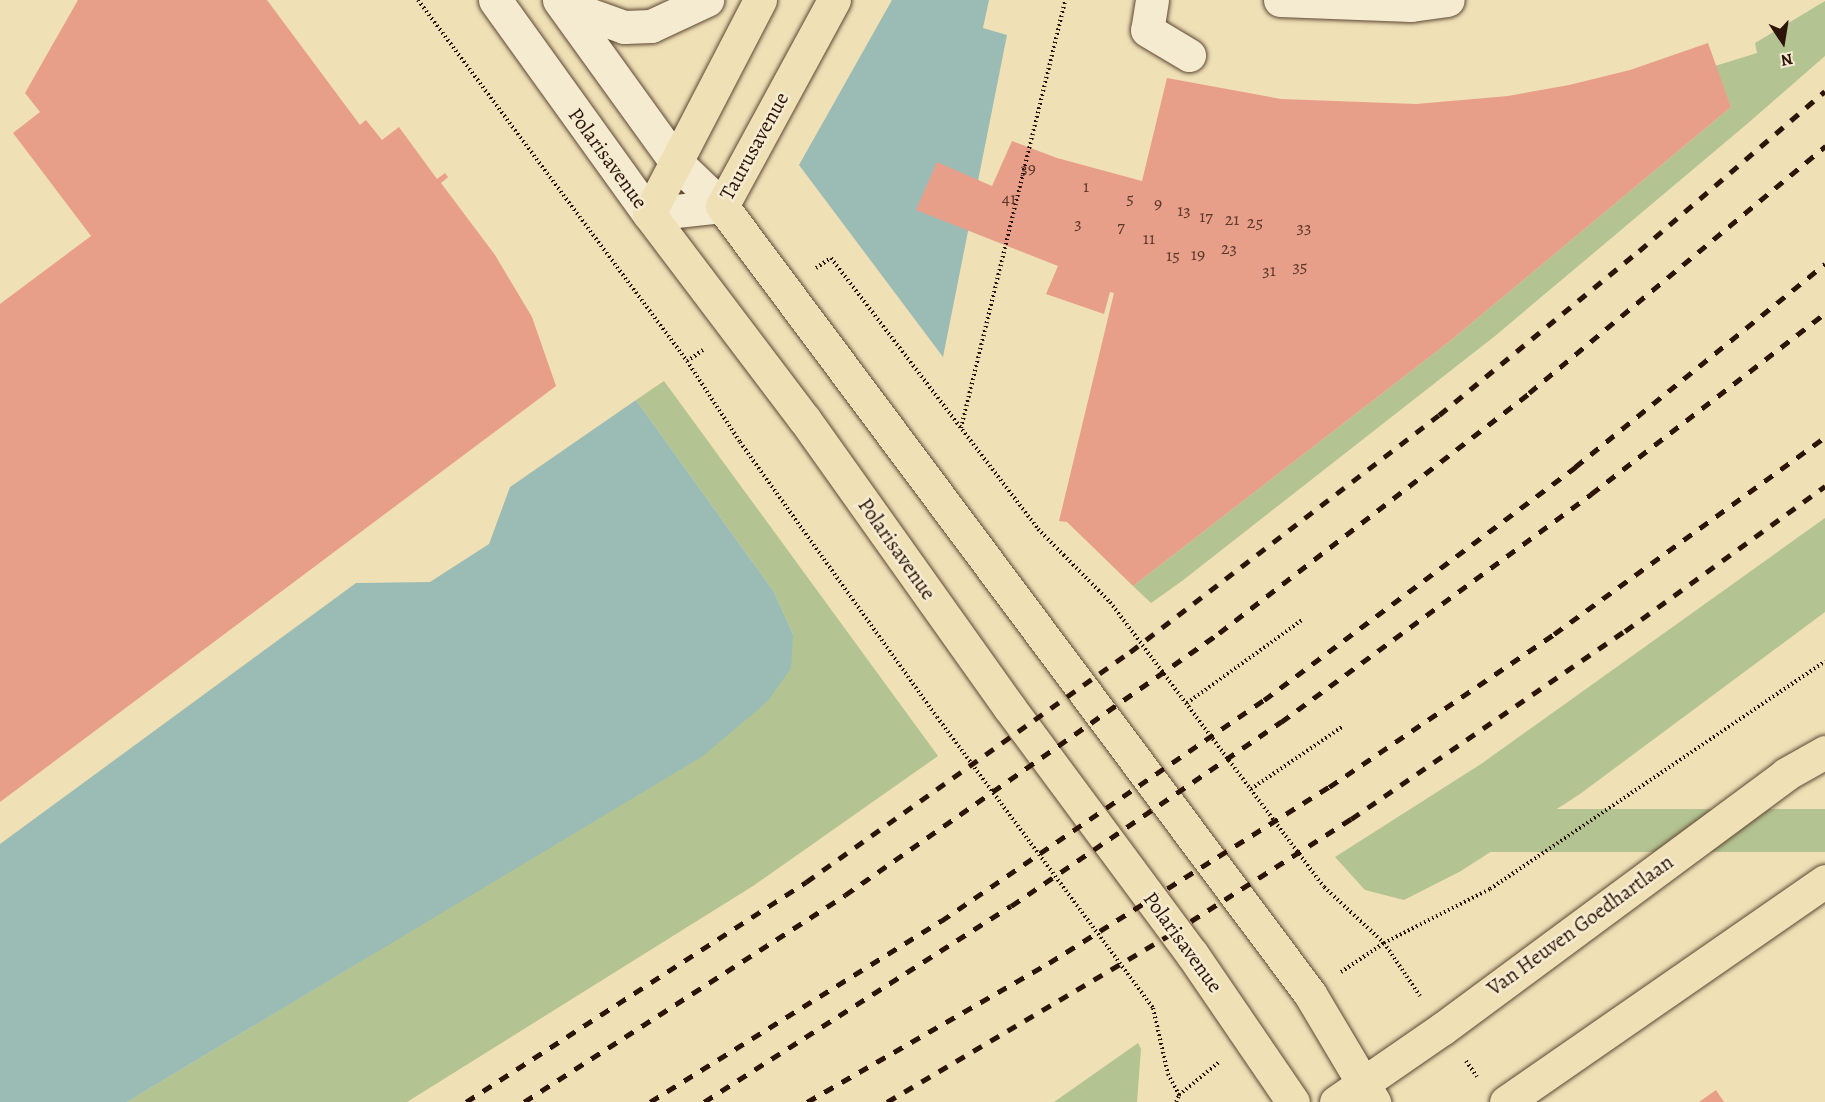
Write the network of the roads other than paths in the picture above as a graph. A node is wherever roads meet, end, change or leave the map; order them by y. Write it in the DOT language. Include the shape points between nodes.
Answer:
graph roads {
  1 [pos="495,0"];
  2 [pos="707,0"];
  3 [pos="760,0"];
  4 [pos="834,0"];
  5 [pos="1152,0"];
  6 [pos="1280,0"];
  7 [pos="1448,0"];
  8 [pos="561,2"];
  9 [pos="1189,55"];
  10 [pos="675,161"];
  11 [pos="722,206"];
  12 [pos="649,214"];
  13 [pos="1825,752"];
  14 [pos="1825,881"];
  15 [pos="1369,1092"];
  16 [pos="1293,1102"];
  17 [pos="1336,1102"];
  18 [pos="1506,1102"];
  1 -- 12 [label="street, Polarisavenue"];
  2 -- 8 [label="street" via="651,26 624,27"];
  3 -- 10 [label="main road"];
  4 -- 11 [label="main road, Taurusavenue"];
  5 -- 9 [label="street" via="1147,30"];
  6 -- 7 [label="street" via="1411,5"];
  8 -- 10 [label="street"];
  10 -- 11 [label="street"];
  10 -- 12 [label="main road"];
  11 -- 12 [label="street, Taurusavenue"];
  11 -- 15 [label="main road" via="1310,994"];
  12 -- 16 [label="main road, Polarisavenue" via="805,420 1009,707 1192,954"];
  13 -- 15 [label="main road, Van Heuven Goedhartlaan" via="1786,774"];
  14 -- 18 [label="main road"];
  15 -- 17 [label="main road, Van Heuven Goedhartlaan"];
}
